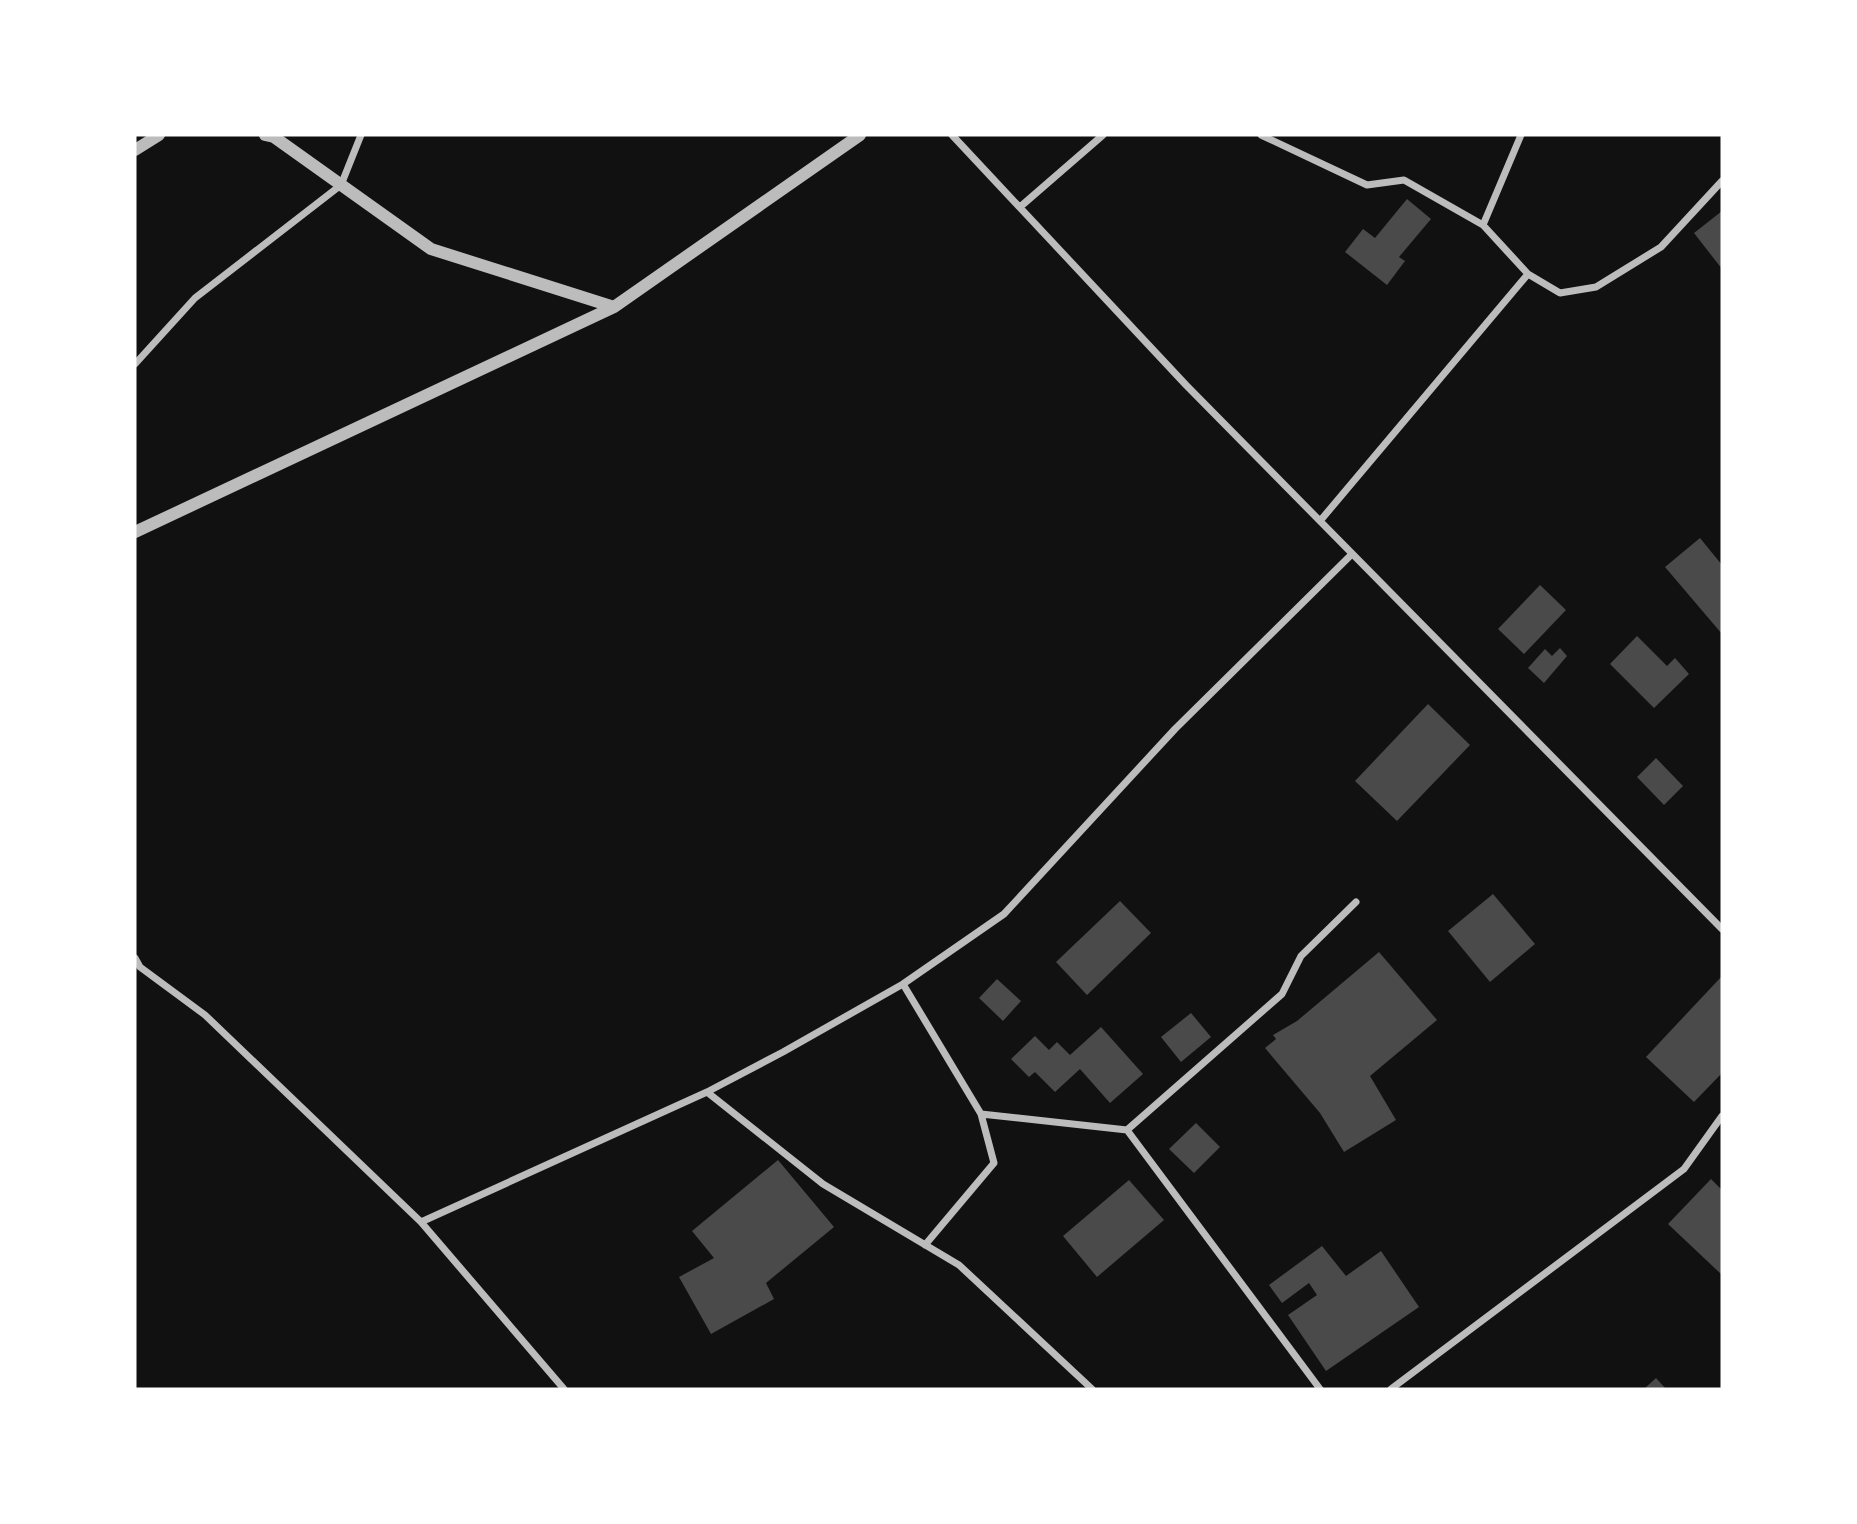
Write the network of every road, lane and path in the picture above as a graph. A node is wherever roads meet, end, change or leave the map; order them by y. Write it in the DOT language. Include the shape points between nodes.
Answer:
graph roads {
  1 [pos="159,135"];
  2 [pos="265,135"];
  3 [pos="361,135"];
  4 [pos="860,135"];
  5 [pos="952,135"];
  6 [pos="1103,135"];
  7 [pos="1261,135"];
  8 [pos="1521,135"];
  9 [pos="135,150"];
  10 [pos="1722,181"];
  11 [pos="341,185"];
  12 [pos="1020,207"];
  13 [pos="1483,225"];
  14 [pos="1528,274"];
  15 [pos="614,307"];
  16 [pos="135,364"];
  17 [pos="1320,521"];
  18 [pos="135,532"];
  19 [pos="1352,554"];
  20 [pos="1356,902"];
  21 [pos="1722,929"];
  22 [pos="135,958"];
  23 [pos="138,969"];
  24 [pos="903,984"];
  25 [pos="707,1092"];
  26 [pos="981,1114"];
  27 [pos="1722,1116"];
  28 [pos="1127,1130"];
  29 [pos="421,1222"];
  30 [pos="925,1245"];
  31 [pos="564,1389"];
  32 [pos="1092,1389"];
  33 [pos="1320,1389"];
  34 [pos="1391,1389"];
  1 -- 9 [label="street"];
  2 -- 11 [label="street"];
  3 -- 11 [label="street"];
  4 -- 15 [label="street"];
  5 -- 12 [label="street"];
  6 -- 12 [label="street"];
  7 -- 13 [label="street" via="1367,186 1404,180"];
  8 -- 13 [label="street"];
  10 -- 14 [label="street" via="1661,247 1596,287 1560,293"];
  11 -- 15 [label="street" via="431,249"];
  11 -- 16 [label="street" via="195,298"];
  12 -- 17 [label="street"];
  13 -- 14 [label="street"];
  14 -- 17 [label="street"];
  15 -- 18 [label="street"];
  17 -- 19 [label="street"];
  19 -- 21 [label="street"];
  19 -- 24 [label="street" via="1175,729 1004,914"];
  20 -- 28 [label="street" via="1301,956 1282,995"];
  22 -- 23 [label="street"];
  23 -- 29 [label="street" via="205,1015"];
  24 -- 25 [label="street"];
  24 -- 26 [label="street"];
  25 -- 29 [label="street"];
  25 -- 30 [label="street" via="823,1184"];
  26 -- 28 [label="street"];
  26 -- 30 [label="street" via="994,1163"];
  27 -- 34 [label="street" via="1685,1169"];
  28 -- 33 [label="street"];
  29 -- 31 [label="street"];
  30 -- 32 [label="street" via="959,1265"];
}
